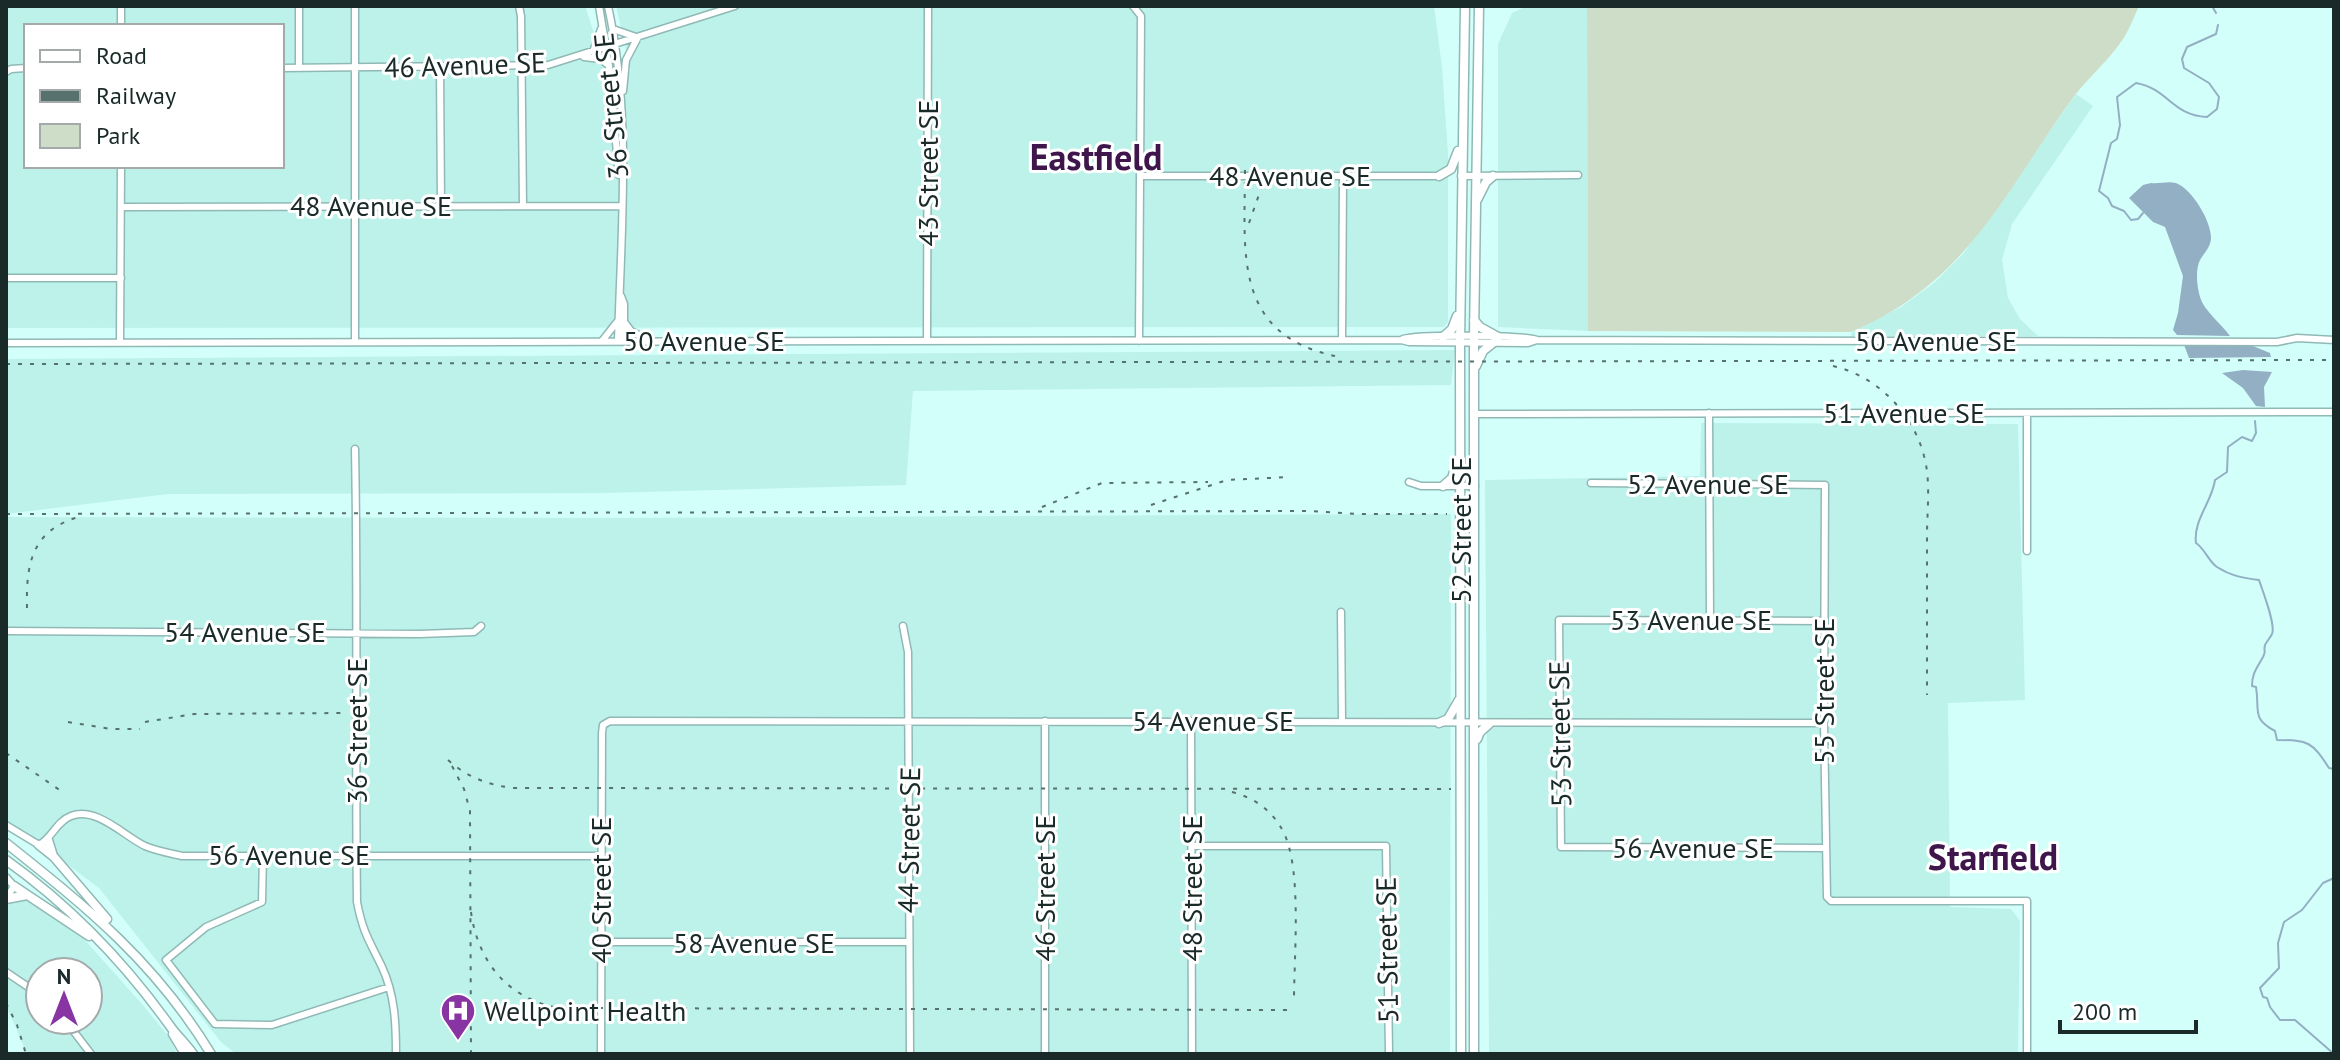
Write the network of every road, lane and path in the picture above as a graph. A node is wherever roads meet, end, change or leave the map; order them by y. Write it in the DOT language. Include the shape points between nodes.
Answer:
graph roads {
  1 [pos="299,6"];
  2 [pos="355,6"];
  3 [pos="519,6"];
  4 [pos="599,6"];
  5 [pos="608,6"];
  6 [pos="735,6"];
  7 [pos="928,6"];
  8 [pos="1133,6"];
  9 [pos="1479,6"];
  10 [pos="1464,8"];
  11 [pos="602,25"];
  12 [pos="613,29"];
  13 [pos="638,37"];
  14 [pos="616,45"];
  15 [pos="606,49"];
  16 [pos="592,53"];
  17 [pos="581,56"];
  18 [pos="609,66"];
  19 [pos="299,67"];
  20 [pos="355,67"];
  21 [pos="440,67"];
  22 [pos="521,67"];
  23 [pos="284,68"];
  24 [pos="621,103"];
  25 [pos="1461,142"];
  26 [pos="121,168"];
  27 [pos="1578,175"];
  28 [pos="1141,176"];
  29 [pos="1439,176"];
  30 [pos="1475,176"];
  31 [pos="1493,176"];
  32 [pos="1343,177"];
  33 [pos="1461,181"];
  34 [pos="355,206"];
  35 [pos="441,206"];
  36 [pos="523,206"];
  37 [pos="622,206"];
  38 [pos="121,207"];
  39 [pos="1475,208"];
  40 [pos="6,278"];
  41 [pos="121,278"];
  42 [pos="1460,308"];
  43 [pos="622,320"];
  44 [pos="1474,320"];
  45 [pos="1443,337"];
  46 [pos="927,340"];
  47 [pos="1342,340"];
  48 [pos="1401,340"];
  49 [pos="1460,340"];
  50 [pos="1474,340"];
  51 [pos="1495,340"];
  52 [pos="2334,340"];
  53 [pos="355,341"];
  54 [pos="602,341"];
  55 [pos="621,341"];
  56 [pos="651,341"];
  57 [pos="1139,341"];
  58 [pos="6,343"];
  59 [pos="120,343"];
  60 [pos="1474,370"];
  61 [pos="2334,412"];
  62 [pos="1709,413"];
  63 [pos="2027,413"];
  64 [pos="1475,414"];
  65 [pos="355,449"];
  66 [pos="1460,456"];
  67 [pos="1409,482"];
  68 [pos="1591,483"];
  69 [pos="1708,484"];
  70 [pos="1825,485"];
  71 [pos="1443,486"];
  72 [pos="1461,486"];
  73 [pos="1475,486"];
  74 [pos="2027,551"];
  75 [pos="1341,612"];
  76 [pos="1710,619"];
  77 [pos="1559,620"];
  78 [pos="1824,621"];
  79 [pos="481,626"];
  80 [pos="903,626"];
  81 [pos="6,631"];
  82 [pos="358,633"];
  83 [pos="1461,696"];
  84 [pos="1045,721"];
  85 [pos="1191,721"];
  86 [pos="1342,721"];
  87 [pos="909,722"];
  88 [pos="1439,723"];
  89 [pos="1560,723"];
  90 [pos="1824,723"];
  91 [pos="1461,724"];
  92 [pos="1475,724"];
  93 [pos="1489,724"];
  94 [pos="603,725"];
  95 [pos="1475,744"];
  96 [pos="6,825"];
  97 [pos="48,840"];
  98 [pos="6,843"];
  99 [pos="39,845"];
  100 [pos="1192,846"];
  101 [pos="1561,847"];
  102 [pos="1825,848"];
  103 [pos="263,855"];
  104 [pos="357,855"];
  105 [pos="601,856"];
  106 [pos="54,857"];
  107 [pos="6,860"];
  108 [pos="6,877"];
  109 [pos="14,886"];
  110 [pos="28,895"];
  111 [pos="6,899"];
  112 [pos="601,942"];
  113 [pos="908,942"];
  114 [pos="103,945"];
  115 [pos="127,945"];
  116 [pos="6,972"];
  117 [pos="24,984"];
  118 [pos="389,987"];
  119 [pos="172,1029"];
  120 [pos="77,1036"];
  121 [pos="91,1054"];
  122 [pos="185,1054"];
  123 [pos="196,1054"];
  124 [pos="214,1054"];
  125 [pos="396,1054"];
  126 [pos="601,1054"];
  127 [pos="910,1054"];
  128 [pos="1045,1054"];
  129 [pos="1192,1054"];
  130 [pos="1389,1054"];
  131 [pos="1461,1054"];
  132 [pos="1474,1054"];
  133 [pos="2027,1054"];
  1 -- 19 [label="street"];
  2 -- 20 [label="street"];
  3 -- 22 [label="street"];
  4 -- 11 [label="street, 36 Street SE"];
  5 -- 12 [label="street, 36 Street SE"];
  6 -- 13 [label="street, 46 Avenue SE"];
  7 -- 46 [label="street, 43 Street SE"];
  8 -- 28 [label="street" via="1141,16"];
  9 -- 30 [label="main road, 52 Street SE"];
  10 -- 25 [label="main road, 52 Street SE"];
  11 -- 15 [label="street, 36 Street SE"];
  11 -- 16 [label="street"];
  12 -- 13 [label="street"];
  12 -- 14 [label="street, 36 Street SE"];
  13 -- 14 [label="street, 46 Avenue SE"];
  13 -- 24 [label="street" via="626,60"];
  14 -- 15 [label="street, 46 Avenue SE"];
  14 -- 24 [label="street, 36 Street SE"];
  15 -- 16 [label="street, 46 Avenue SE"];
  15 -- 18 [label="street, 36 Street SE"];
  16 -- 17 [label="street, 46 Avenue SE"];
  17 -- 18 [label="street"];
  17 -- 22 [label="street, 46 Avenue SE"];
  18 -- 37 [label="street, 36 Street SE"];
  19 -- 20 [label="street, 46 Avenue SE"];
  19 -- 23 [label="street, 46 Avenue SE"];
  20 -- 21 [label="street, 46 Avenue SE"];
  20 -- 34 [label="street"];
  21 -- 22 [label="street, 46 Avenue SE"];
  21 -- 35 [label="street"];
  22 -- 36 [label="street"];
  24 -- 37 [label="street, 36 Street SE"];
  25 -- 29 [label="main road" via="1451,169"];
  25 -- 33 [label="main road, 52 Street SE"];
  26 -- 38 [label="street"];
  27 -- 31 [label="street"];
  28 -- 32 [label="street, 48 Avenue SE"];
  28 -- 57 [label="street"];
  29 -- 32 [label="street, 48 Avenue SE"];
  29 -- 33 [label="main road"];
  30 -- 31 [label="street"];
  30 -- 33 [label="street"];
  30 -- 39 [label="main road, 52 Street SE"];
  31 -- 39 [label="main road" via="1479,192"];
  32 -- 47 [label="street"];
  33 -- 42 [label="main road, 52 Street SE"];
  34 -- 35 [label="street, 48 Avenue SE"];
  34 -- 38 [label="street, 48 Avenue SE"];
  34 -- 53 [label="street"];
  35 -- 36 [label="street, 48 Avenue SE"];
  36 -- 37 [label="street, 48 Avenue SE"];
  37 -- 43 [label="street, 36 Street SE"];
  38 -- 41 [label="street"];
  39 -- 44 [label="main road, 52 Street SE"];
  40 -- 41 [label="street"];
  41 -- 59 [label="street"];
  42 -- 45 [label="main road"];
  42 -- 49 [label="main road, 52 Street SE"];
  43 -- 54 [label="street"];
  43 -- 55 [label="street, 36 Street SE"];
  43 -- 56 [label="street"];
  44 -- 50 [label="main road, 52 Street SE"];
  44 -- 51 [label="main road"];
  45 -- 48 [label="street, 50 Avenue SE"];
  45 -- 49 [label="street, 50 Avenue SE"];
  46 -- 56 [label="street, 50 Avenue SE"];
  46 -- 57 [label="street, 50 Avenue SE"];
  47 -- 48 [label="street, 50 Avenue SE"];
  47 -- 57 [label="street, 50 Avenue SE"];
  48 -- 49 [label="street, 50 Avenue SE"];
  49 -- 50 [label="street, 50 Avenue SE"];
  49 -- 66 [label="main road, 52 Street SE"];
  50 -- 51 [label="street, 50 Avenue SE"];
  50 -- 60 [label="main road, 52 Street SE"];
  51 -- 52 [label="street, 50 Avenue SE"];
  51 -- 60 [label="main road" via="1480,354"];
  53 -- 54 [label="street, 50 Avenue SE"];
  53 -- 59 [label="street, 50 Avenue SE"];
  54 -- 55 [label="street, 50 Avenue SE"];
  55 -- 56 [label="street, 50 Avenue SE"];
  58 -- 59 [label="street, 50 Avenue SE"];
  60 -- 64 [label="main road, 52 Street SE"];
  61 -- 63 [label="street, 51 Avenue SE"];
  62 -- 63 [label="street, 51 Avenue SE"];
  62 -- 64 [label="street, 51 Avenue SE"];
  62 -- 69 [label="street"];
  63 -- 74 [label="street"];
  64 -- 73 [label="main road, 52 Street SE"];
  65 -- 82 [label="street, 36 Street SE"];
  66 -- 71 [label="main road"];
  66 -- 72 [label="main road, 52 Street SE"];
  67 -- 71 [label="street"];
  68 -- 69 [label="street, 52 Avenue SE"];
  69 -- 70 [label="street, 52 Avenue SE"];
  69 -- 76 [label="street"];
  70 -- 78 [label="street, 55 Street SE"];
  71 -- 72 [label="street"];
  72 -- 73 [label="street"];
  72 -- 83 [label="main road, 52 Street SE"];
  73 -- 92 [label="main road, 52 Street SE"];
  75 -- 86 [label="street"];
  76 -- 77 [label="street, 53 Avenue SE"];
  76 -- 78 [label="street, 53 Avenue SE"];
  77 -- 89 [label="street, 53 Street SE"];
  78 -- 90 [label="street, 55 Street SE"];
  79 -- 82 [label="street, 54 Avenue SE" via="474,632"];
  80 -- 87 [label="street, 44 Street SE"];
  81 -- 82 [label="street, 54 Avenue SE"];
  82 -- 104 [label="street, 36 Street SE"];
  83 -- 88 [label="main road" via="1453,713"];
  83 -- 91 [label="main road, 52 Street SE"];
  84 -- 85 [label="street, 54 Avenue SE"];
  84 -- 87 [label="street, 54 Avenue SE"];
  84 -- 128 [label="street, 46 Street SE"];
  85 -- 86 [label="street, 54 Avenue SE"];
  85 -- 100 [label="street, 48 Street SE"];
  86 -- 88 [label="street, 54 Avenue SE"];
  87 -- 94 [label="street, 54 Avenue SE"];
  87 -- 113 [label="street, 44 Street SE"];
  88 -- 91 [label="street, 54 Avenue SE"];
  89 -- 90 [label="street, 54 Avenue SE"];
  89 -- 93 [label="street, 54 Avenue SE"];
  89 -- 101 [label="street, 53 Street SE"];
  90 -- 102 [label="street, 55 Street SE"];
  91 -- 92 [label="street, 54 Avenue SE"];
  91 -- 131 [label="main road, 52 Street SE"];
  92 -- 93 [label="street, 54 Avenue SE"];
  92 -- 95 [label="main road, 52 Street SE"];
  93 -- 95 [label="main road"];
  94 -- 105 [label="street, 40 Street SE"];
  95 -- 132 [label="main road, 52 Street SE"];
  96 -- 99 [label="street"];
  97 -- 99 [label="street, 56 Avenue SE"];
  97 -- 103 [label="street, 56 Avenue SE" via="65,819 86,814 161,852"];
  97 -- 106 [label="main road"];
  98 -- 115 [label="main road"];
  99 -- 106 [label="main road"];
  100 -- 129 [label="street, 48 Street SE"];
  100 -- 130 [label="street, 51 Street SE" via="1386,846"];
  101 -- 102 [label="street, 56 Avenue SE"];
  102 -- 133 [label="street, 55 Street SE" via="1831,901 2027,901"];
  103 -- 104 [label="street, 56 Avenue SE"];
  103 -- 118 [label="street" via="262,902 206,927 166,960 215,1024 272,1025"];
  104 -- 105 [label="street, 56 Avenue SE"];
  104 -- 118 [label="street, 36 Street SE" via="362,926"];
  105 -- 112 [label="street, 40 Street SE"];
  106 -- 115 [label="main road"];
  107 -- 114 [label="main road"];
  108 -- 109 [label="street"];
  109 -- 110 [label="main road"];
  109 -- 111 [label="street"];
  110 -- 111 [label="main road"];
  110 -- 114 [label="main road"];
  112 -- 113 [label="street, 58 Avenue SE"];
  112 -- 126 [label="street, 40 Street SE"];
  113 -- 127 [label="street, 44 Street SE"];
  114 -- 119 [label="main road"];
  115 -- 124 [label="main road"];
  116 -- 117 [label="street"];
  118 -- 125 [label="street, 36 Street SE"];
  119 -- 122 [label="main road"];
  119 -- 123 [label="main road"];
  120 -- 121 [label="street"];
}
